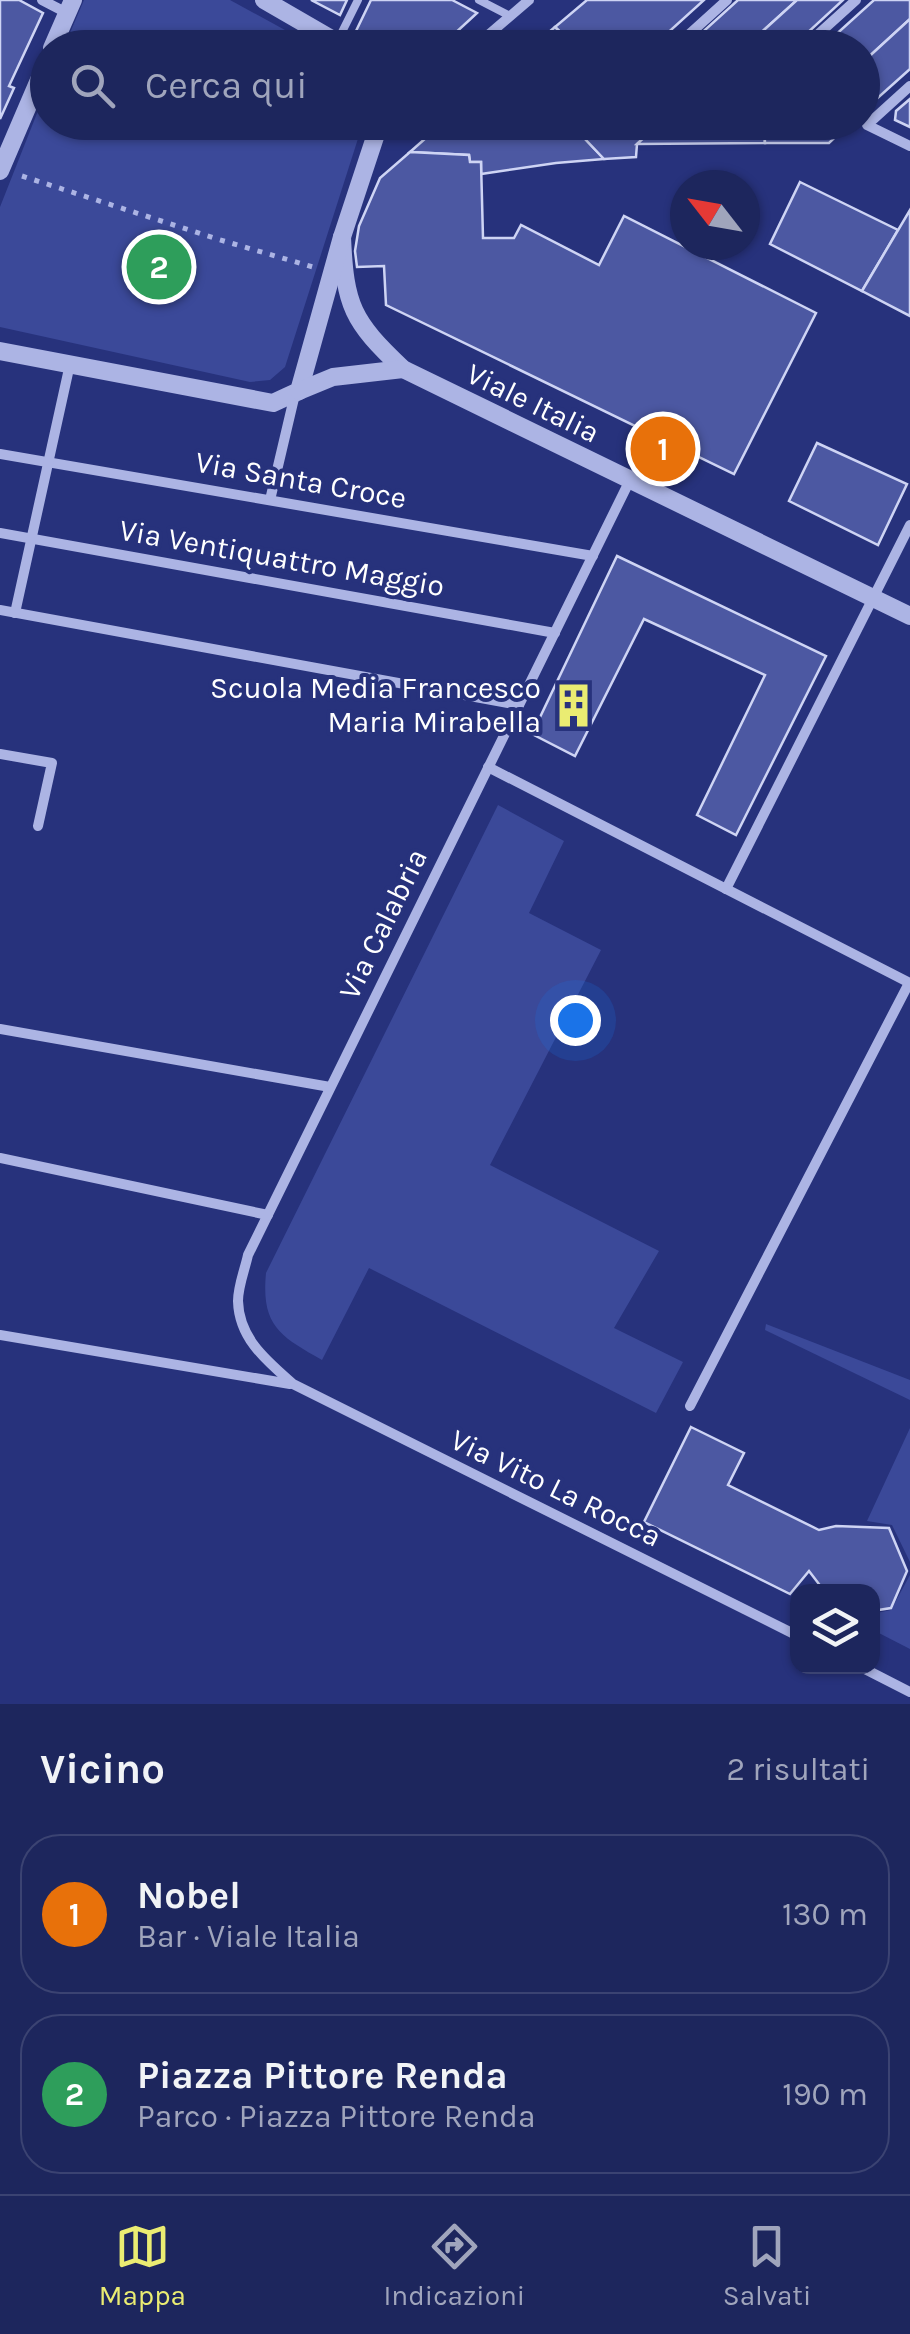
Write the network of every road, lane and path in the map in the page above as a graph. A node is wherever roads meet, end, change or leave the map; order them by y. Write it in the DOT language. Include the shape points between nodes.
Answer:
graph roads {
  1 [pos="42,0"];
  2 [pos="358,0"];
  3 [pos="479,0"];
  4 [pos="528,0"];
  5 [pos="727,0"];
  6 [pos="856,0"];
  7 [pos="270,2"];
  8 [pos="70,7"];
  9 [pos="510,16"];
  10 [pos="60,30"];
  11 [pos="317,30"];
  12 [pos="347,30"];
  13 [pos="493,30"];
  14 [pos="694,30"];
  15 [pos="823,30"];
  16 [pos="910,86"];
  17 [pos="30,101"];
  18 [pos="880,113"];
  19 [pos="880,131"];
  20 [pos="374,140"];
  21 [pos="910,146"];
  22 [pos="0,170"];
  23 [pos="342,237"];
  24 [pos="319,268"];
  25 [pos="0,351"];
  26 [pos="70,364"];
  27 [pos="402,369"];
  28 [pos="297,392"];
  29 [pos="0,454"];
  30 [pos="48,462"];
  31 [pos="630,480"];
  32 [pos="270,500"];
  33 [pos="910,526"];
  34 [pos="0,533"];
  35 [pos="31,539"];
  36 [pos="593,556"];
  37 [pos="874,598"];
  38 [pos="0,610"];
  39 [pos="15,613"];
  40 [pos="910,616"];
  41 [pos="555,633"];
  42 [pos="519,706"];
  43 [pos="0,754"];
  44 [pos="488,768"];
  45 [pos="38,826"];
  46 [pos="726,889"];
  47 [pos="910,983"];
  48 [pos="0,1030"];
  49 [pos="330,1088"];
  50 [pos="0,1158"];
  51 [pos="268,1214"];
  52 [pos="0,1336"];
  53 [pos="293,1384"];
  54 [pos="690,1406"];
  55 [pos="790,1632"];
  56 [pos="875,1674"];
  57 [pos="910,1692"];
  1 -- 8 [label="street"];
  2 -- 12 [label="lane"];
  3 -- 9 [label="lane"];
  4 -- 9 [label="street"];
  5 -- 14 [label="street"];
  6 -- 15 [label="street"];
  7 -- 11 [label="street"];
  8 -- 10 [label="street"];
  9 -- 13 [label="street"];
  16 -- 18 [label="street"];
  17 -- 22 [label="street"];
  19 -- 21 [label="street"];
  20 -- 23 [label="street"];
  22 -- 24 [label="path"];
  23 -- 27 [label="street, Viale Italia" via="344,280 355,316"];
  23 -- 28 [label="street"];
  25 -- 26 [label="street"];
  26 -- 28 [label="street" via="273,403"];
  26 -- 30 [label="street"];
  27 -- 28 [label="street" via="333,377"];
  27 -- 31 [label="street, Viale Italia"];
  28 -- 32 [label="street"];
  29 -- 30 [label="street, Via Santa Croce"];
  30 -- 32 [label="street, Via Santa Croce"];
  30 -- 35 [label="street"];
  31 -- 36 [label="street, Via Calabria"];
  31 -- 37 [label="street, Viale Italia"];
  32 -- 36 [label="street, Via Santa Croce"];
  33 -- 37 [label="street"];
  34 -- 35 [label="street, Via Ventiquattro Maggio"];
  35 -- 39 [label="street"];
  35 -- 41 [label="street, Via Ventiquattro Maggio"];
  36 -- 41 [label="street, Via Calabria"];
  37 -- 40 [label="street, Viale Italia"];
  37 -- 46 [label="street"];
  38 -- 39 [label="street"];
  39 -- 42 [label="street"];
  41 -- 42 [label="street, Via Calabria"];
  42 -- 44 [label="street, Via Calabria"];
  43 -- 45 [label="street" via="52,763"];
  44 -- 46 [label="street"];
  44 -- 49 [label="street, Via Calabria"];
  46 -- 47 [label="street"];
  47 -- 54 [label="street"];
  48 -- 49 [label="street"];
  49 -- 51 [label="street, Via Calabria"];
  50 -- 51 [label="street"];
  51 -- 53 [label="street, Via Calabria" via="248,1254 238,1298 242,1326 259,1354"];
  52 -- 53 [label="street"];
  53 -- 55 [label="street, Via Vito La Rocca"];
  56 -- 57 [label="street"];
}
